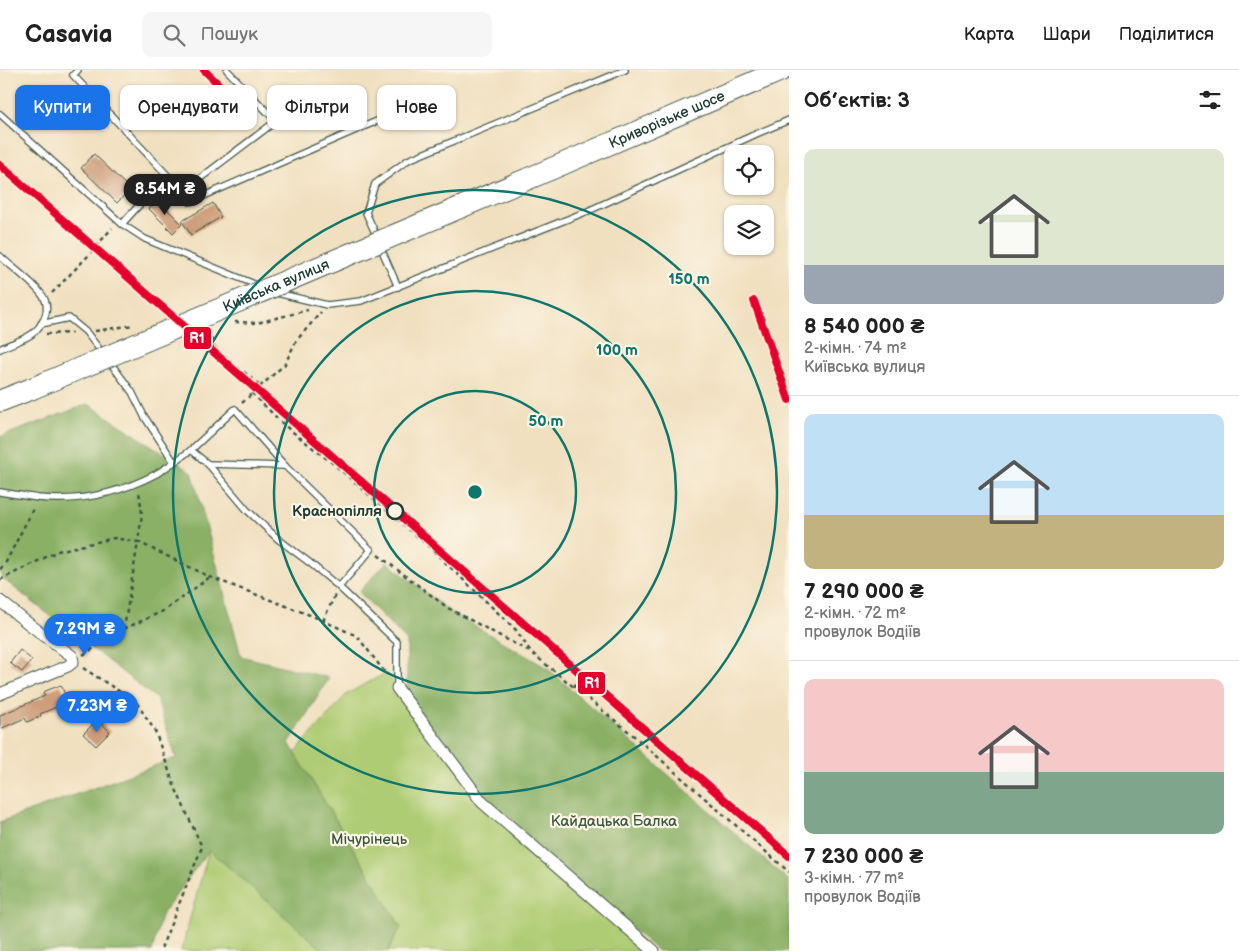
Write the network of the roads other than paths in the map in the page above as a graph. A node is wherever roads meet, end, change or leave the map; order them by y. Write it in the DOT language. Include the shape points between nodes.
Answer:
graph roads {
  1 [pos="78,70"];
  2 [pos="226,70"];
  3 [pos="625,70"];
  4 [pos="782,70"];
  5 [pos="0,114"];
  6 [pos="789,120"];
  7 [pos="377,121"];
  8 [pos="551,168"];
  9 [pos="168,177"];
  10 [pos="182,192"];
  11 [pos="120,222"];
  12 [pos="0,256"];
  13 [pos="398,287"];
  14 [pos="41,324"];
  15 [pos="0,349"];
  16 [pos="0,402"];
  17 [pos="191,450"];
  18 [pos="174,462"];
  19 [pos="208,464"];
  20 [pos="285,466"];
  21 [pos="0,492"];
  22 [pos="339,587"];
  23 [pos="0,600"];
  24 [pos="397,688"];
  25 [pos="0,694"];
  26 [pos="654,951"];
  1 -- 9 [label="lane" via="73,75"];
  2 -- 10 [label="lane" via="276,121"];
  3 -- 13 [label="lane" via="408,160 375,184 366,213"];
  4 -- 8 [label="highway, Криворізьке шосе"];
  5 -- 11 [label="lane"];
  6 -- 13 [label="lane" via="588,211"];
  7 -- 10 [label="lane" via="190,202"];
  8 -- 16 [label="highway, Київська вулиця, bridge"];
  9 -- 10 [label="lane"];
  9 -- 11 [label="lane"];
  11 -- 13 [label="lane" via="145,239 270,291 328,305 361,301"];
  12 -- 14 [label="lane" via="39,290 47,312"];
  14 -- 15 [label="lane" via="32,334"];
  14 -- 18 [label="lane" via="69,318 86,332 132,392"];
  17 -- 18 [label="lane"];
  17 -- 19 [label="lane"];
  17 -- 20 [label="lane" via="235,409"];
  18 -- 21 [label="lane" via="131,486 82,498 39,498"];
  19 -- 20 [label="lane"];
  19 -- 22 [label="lane" via="247,510"];
  20 -- 22 [label="lane" via="372,550"];
  22 -- 24 [label="lane" via="397,642"];
  23 -- 25 [label="street" via="72,656 73,662"];
  24 -- 26 [label="street" via="482,802"];
}
